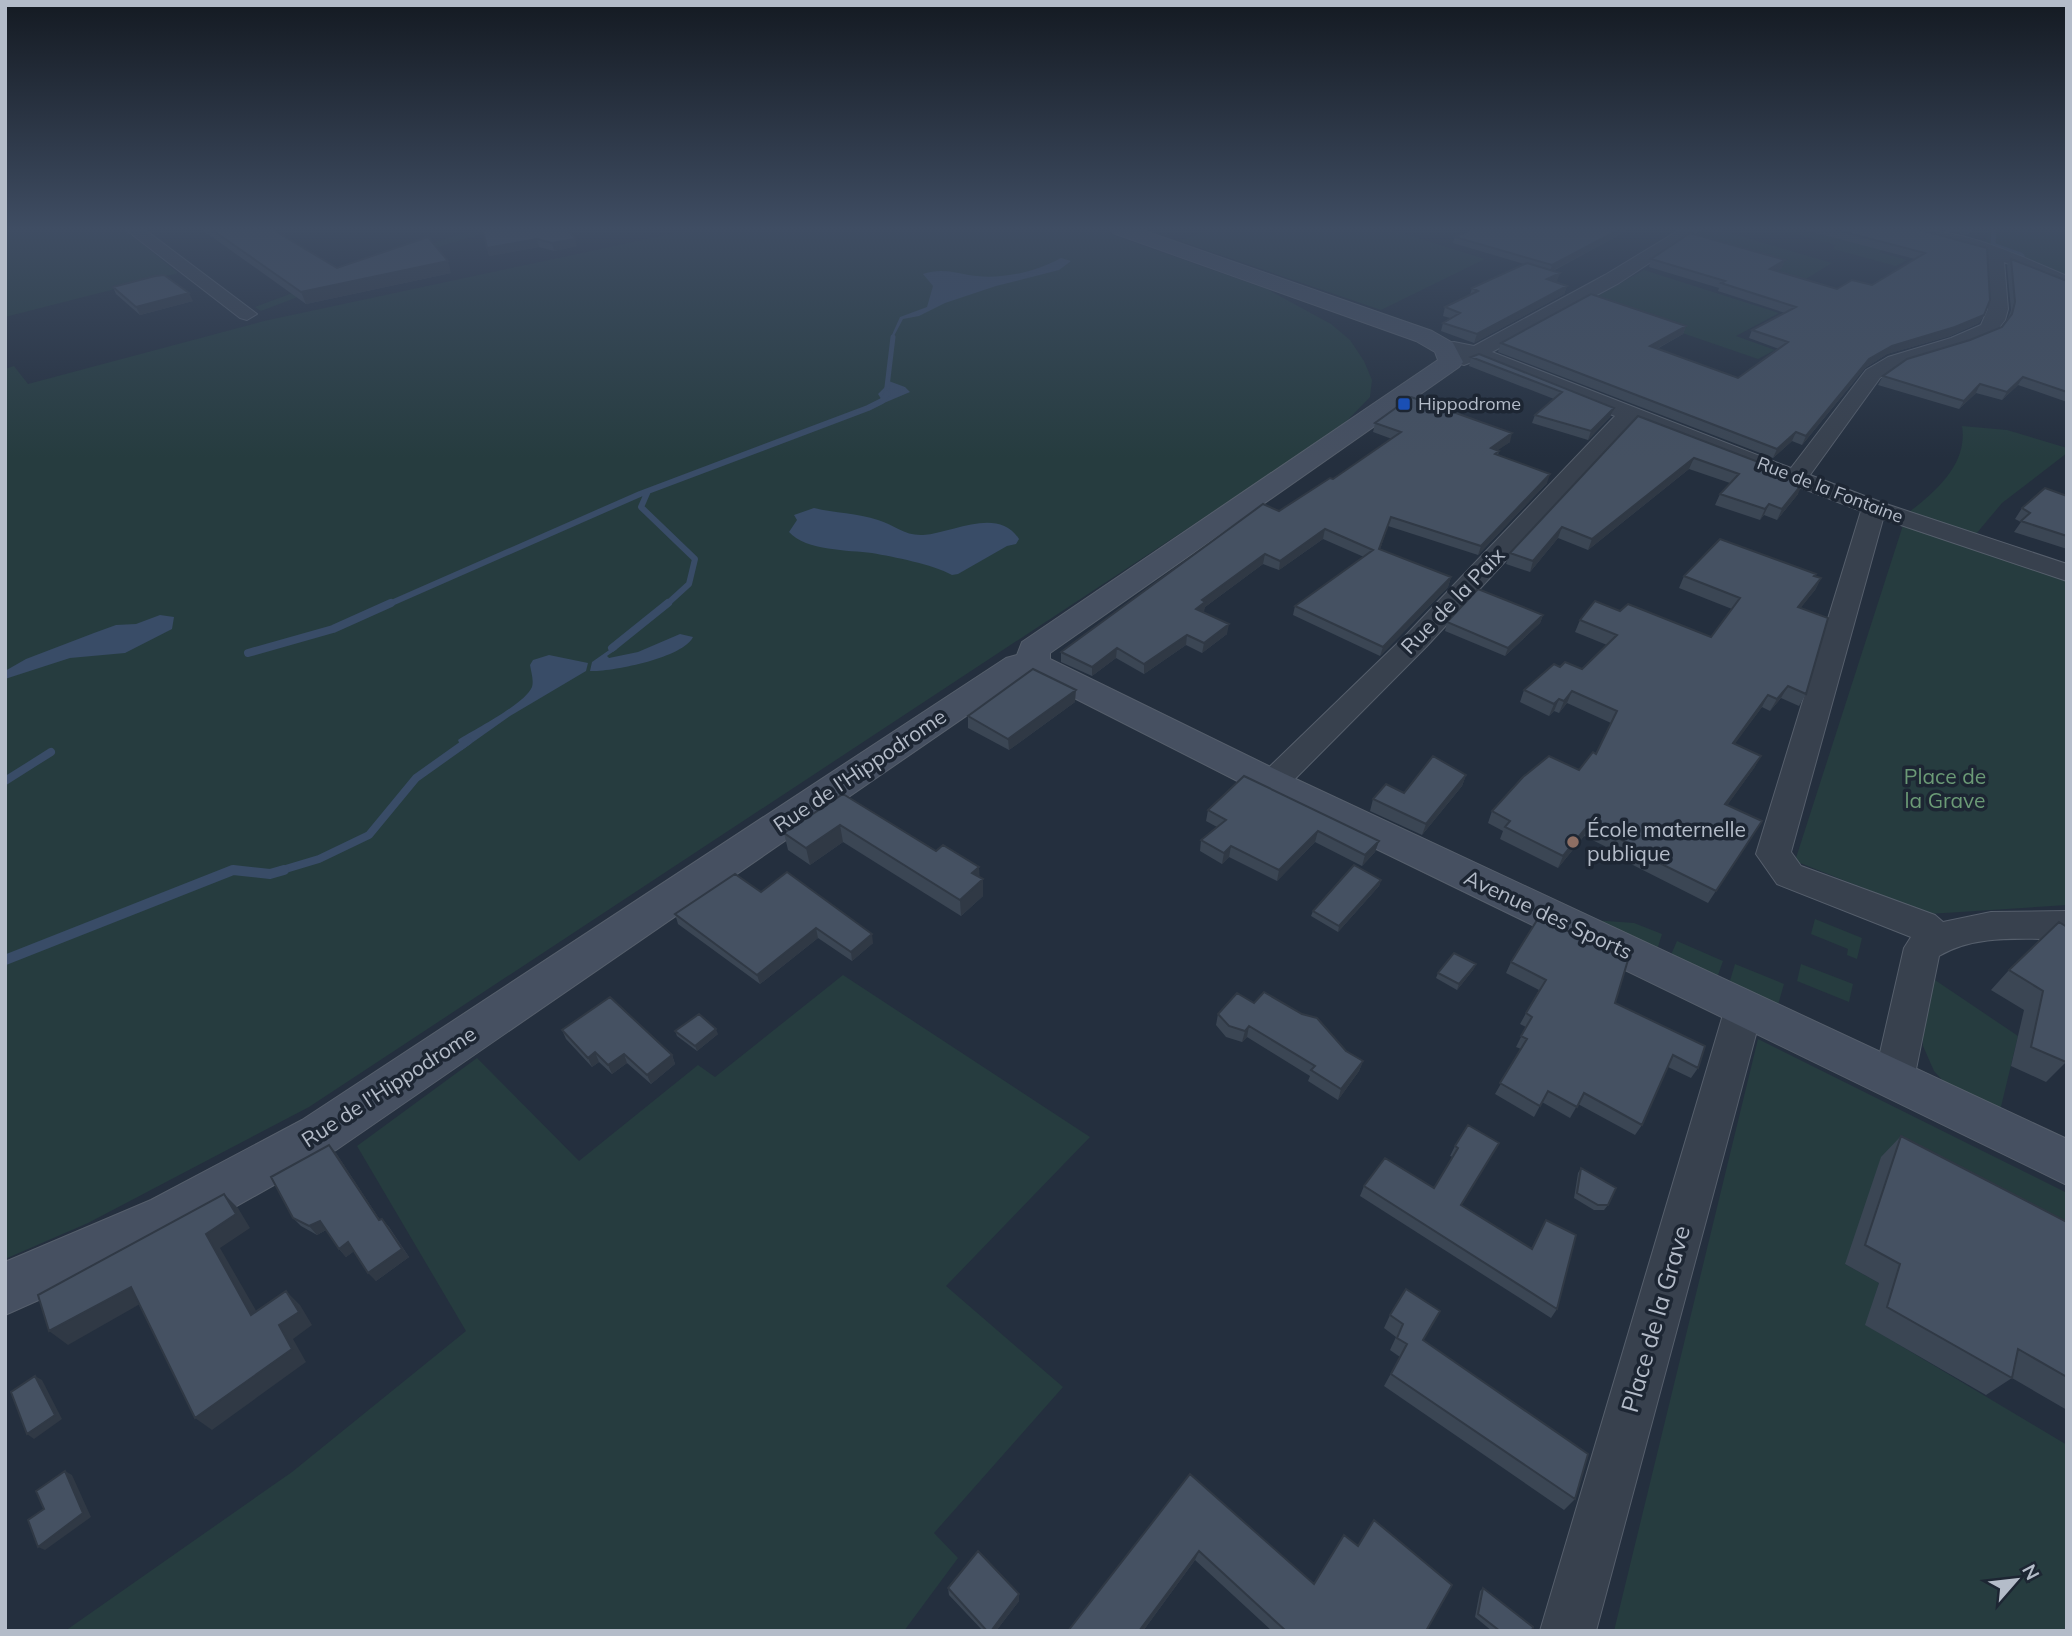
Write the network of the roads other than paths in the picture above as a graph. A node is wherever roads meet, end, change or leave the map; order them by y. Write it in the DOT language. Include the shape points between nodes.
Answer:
graph roads {
  1 [pos="235,305"];
  2 [pos="1337,305"];
  3 [pos="1564,305"];
  4 [pos="1998,305"];
  5 [pos="247,314"];
  6 [pos="1480,352"];
  7 [pos="1448,355"];
  8 [pos="1629,415"];
  9 [pos="1796,477"];
  10 [pos="1874,508"];
  11 [pos="2067,573"];
  12 [pos="1033,661"];
  13 [pos="1272,783"];
  14 [pos="2067,925"];
  15 [pos="1937,937"];
  16 [pos="1744,1008"];
  17 [pos="1894,1079"];
  18 [pos="2067,1163"];
  19 [pos="5,1289"];
  20 [pos="1568,1631"];
  1 -- 5 [label="street"];
  2 -- 7 [label="main road" via="1424,336"];
  3 -- 6 [label="street, Rue de l'Hippodrome"];
  4 -- 9 [label="street" via="1988,329 1895,361 1873,374"];
  6 -- 7 [label="street, Rue de l'Hippodrome" via="1467,359"];
  6 -- 8 [label="street, Rue de la Fontaine" via="1504,366"];
  7 -- 12 [label="main road, Rue de l'Hippodrome" via="1102,604 1042,641 1034,649"];
  8 -- 9 [label="street, Rue de la Fontaine"];
  8 -- 13 [label="street, Rue de la Paix" via="1417,639"];
  9 -- 10 [label="street, Rue de la Fontaine"];
  10 -- 11 [label="street, Rue de la Fontaine"];
  10 -- 15 [label="street" via="1773,853 1789,875 1922,925"];
  12 -- 13 [label="main road, Avenue des Sports"];
  12 -- 19 [label="main road, Rue de l'Hippodrome" via="1018,665 319,1135 169,1217"];
  13 -- 16 [label="main road, Avenue des Sports"];
  14 -- 15 [label="street" via="1966,927"];
  15 -- 17 [label="street" via="1922,948"];
  16 -- 17 [label="main road, Avenue des Sports"];
  16 -- 20 [label="street, Place de la Grave"];
  17 -- 18 [label="main road, Avenue des Sports"];
}
